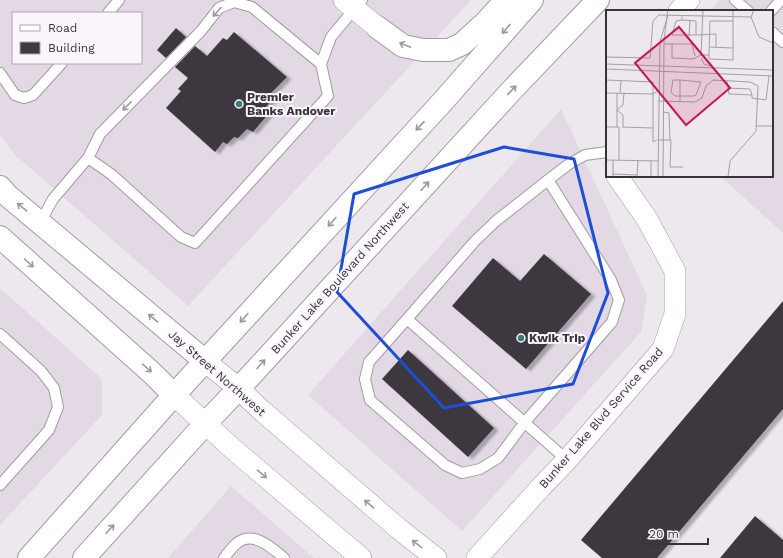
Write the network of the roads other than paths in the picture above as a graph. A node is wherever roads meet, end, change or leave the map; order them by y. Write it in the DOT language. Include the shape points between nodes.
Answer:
graph roads {
  1 [pos="120,0"];
  2 [pos="506,0"];
  3 [pos="532,0"];
  4 [pos="598,0"];
  5 [pos="689,0"];
  6 [pos="735,0"];
  7 [pos="781,0"];
  8 [pos="354,3"];
  9 [pos="680,10"];
  10 [pos="747,10"];
  11 [pos="772,10"];
  12 [pos="109,12"];
  13 [pos="377,27"];
  14 [pos="773,33"];
  15 [pos="783,42"];
  16 [pos="61,64"];
  17 [pos="321,64"];
  18 [pos="0,73"];
  19 [pos="606,152"];
  20 [pos="88,158"];
  21 [pos="619,177"];
  22 [pos="548,180"];
  23 [pos="0,187"];
  24 [pos="40,222"];
  25 [pos="0,237"];
  26 [pos="407,320"];
  27 [pos="0,334"];
  28 [pos="205,361"];
  29 [pos="239,389"];
  30 [pos="174,395"];
  31 [pos="525,422"];
  32 [pos="206,423"];
  33 [pos="567,460"];
  34 [pos="0,485"];
  35 [pos="356,556"];
  36 [pos="29,558"];
  37 [pos="84,558"];
  38 [pos="224,558"];
  39 [pos="284,558"];
  40 [pos="436,558"];
  41 [pos="477,558"];
  1 -- 12 [label="lane"];
  2 -- 13 [label="main road, one-way" via="462,44 449,50 423,50 403,46"];
  3 -- 28 [label="main road, one-way"];
  29 -- 4 [label="main road, Bunker Lake Boulevard Northwest, one-way" via="512,90"];
  5 -- 9 [label="street"];
  6 -- 10 [label="lane"];
  7 -- 11 [label="lane"];
  8 -- 13 [label="street"];
  8 -- 17 [label="lane" via="331,37"];
  14 -- 15 [label="lane"];
  16 -- 18 [label="lane" via="33,94 24,98 16,95"];
  17 -- 20 [label="lane, one-way" via="252,6 234,2 219,8 201,31 100,134"];
  17 -- 20 [label="lane" via="328,96 196,243 181,237 111,174"];
  19 -- 22 [label="lane" via="585,155"];
  20 -- 24 [label="lane" via="53,199"];
  21 -- 33 [label="street, Bunker Lake Blvd Service Road" via="647,219 675,271 675,314 663,349"];
  22 -- 26 [label="lane" via="475,240"];
  22 -- 31 [label="lane" via="611,280 619,300 612,322"];
  24 -- 23 [label="main road, Jay Street Northwest, one-way"];
  28 -- 24 [label="main road, Jay Street Northwest, one-way"];
  25 -- 30 [label="main road, one-way"];
  26 -- 31 [label="lane"];
  26 -- 31 [label="lane" via="369,362 364,379 370,400 445,465 462,473 480,469 498,458"];
  27 -- 34 [label="lane" via="41,371 54,388 58,407 49,430"];
  28 -- 29 [label="street, Jay Street Northwest"];
  28 -- 30 [label="main road"];
  29 -- 32 [label="main road, Bunker Lake Boulevard Northwest"];
  40 -- 29 [label="street, Jay Street Northwest, one-way" via="399,529"];
  30 -- 32 [label="street"];
  30 -- 36 [label="main road"];
  31 -- 33 [label="lane"];
  32 -- 35 [label="street, one-way"];
  37 -- 32 [label="main road, Bunker Lake Boulevard Northwest, one-way"];
  33 -- 41 [label="street, Bunker Lake Blvd Service Road"];
  38 -- 39 [label="lane" via="237,542 250,538 268,544"];
}
